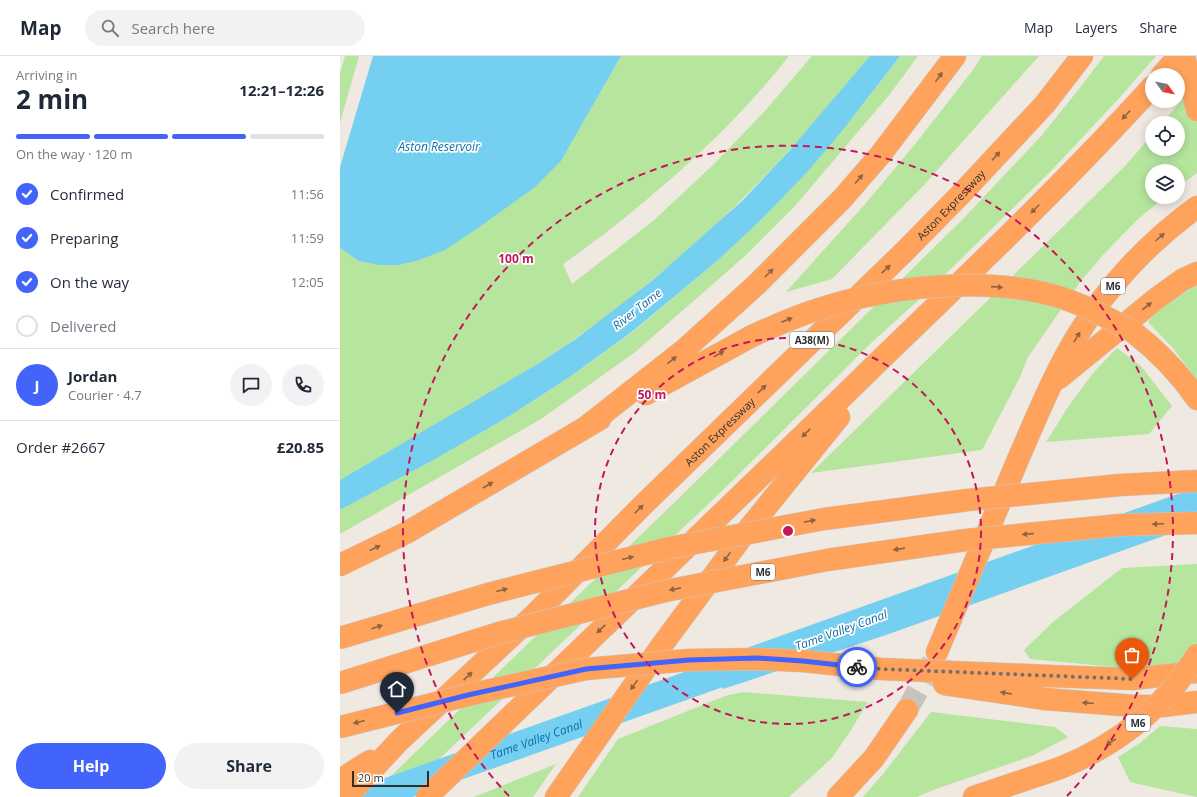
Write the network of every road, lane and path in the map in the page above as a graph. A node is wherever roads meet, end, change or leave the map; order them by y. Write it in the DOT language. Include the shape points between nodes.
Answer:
graph roads {
  1 [pos="955,56"];
  2 [pos="1082,56"];
  3 [pos="1179,56"];
  4 [pos="1184,56"];
  5 [pos="1168,68"];
  6 [pos="1145,94"];
  7 [pos="1197,110"];
  8 [pos="1197,207"];
  9 [pos="1197,273"];
  10 [pos="935,308"];
  11 [pos="1052,383"];
  12 [pos="1197,399"];
  13 [pos="586,426"];
  14 [pos="1197,481"];
  15 [pos="1197,522"];
  16 [pos="340,565"];
  17 [pos="340,638"];
  18 [pos="937,652"];
  19 [pos="1197,655"];
  20 [pos="881,669"];
  21 [pos="1197,672"];
  22 [pos="340,683"];
  23 [pos="1197,702"];
  24 [pos="907,710"];
  25 [pos="340,727"];
  26 [pos="399,741"];
  27 [pos="340,780"];
  28 [pos="347,797"];
  29 [pos="427,797"];
  30 [pos="556,797"];
  31 [pos="838,797"];
  32 [pos="974,797"];
  13 -- 1 [label="highway, one-way" via="684,350 756,285 842,199 881,154"];
  26 -- 2 [label="highway, Aston Expressway / A38(M), one-way, bridge" via="532,616 904,252 1044,104"];
  3 -- 5 [label="highway"];
  4 -- 7 [label="highway"];
  6 -- 10 [label="highway, one-way" via="1070,174"];
  11 -- 8 [label="highway, M6, one-way" via="1081,329 1118,280 1161,236"];
  11 -- 9 [label="highway, M6, one-way" via="1156,298"];
  10 -- 29 [label="highway, one-way"];
  10 -- 30 [label="highway, one-way, bridge" via="856,397 728,556"];
  11 -- 18 [label="highway, M6"];
  13 -- 12 [label="highway, one-way, bridge" via="752,336 796,316 866,296 953,286 990,286 1026,290 1056,296 1093,311 1133,332 1154,349"];
  16 -- 13 [label="highway, one-way" via="406,533"];
  17 -- 14 [label="highway, one-way, bridge" via="488,594 669,548 816,520 968,500 1120,485"];
  15 -- 22 [label="highway, M6, one-way, bridge" via="1120,525 974,539 820,561 665,591 507,631"];
  19 -- 32 [label="highway, M6, one-way, bridge" via="1176,686 1155,708 1138,724 1113,741 1071,764"];
  20 -- 21 [label="highway, M6, bridge" via="1132,679"];
  23 -- 20 [label="highway, M6, one-way, bridge" via="1135,706 1044,699 940,683"];
  20 -- 25 [label="highway, M6, one-way, bridge" via="758,658 689,660 586,669"];
  24 -- 31 [label="highway" via="874,758"];
  26 -- 27 [label="highway, A38(M)"];
  26 -- 28 [label="highway, Aston Expressway / A38(M)"];
}
